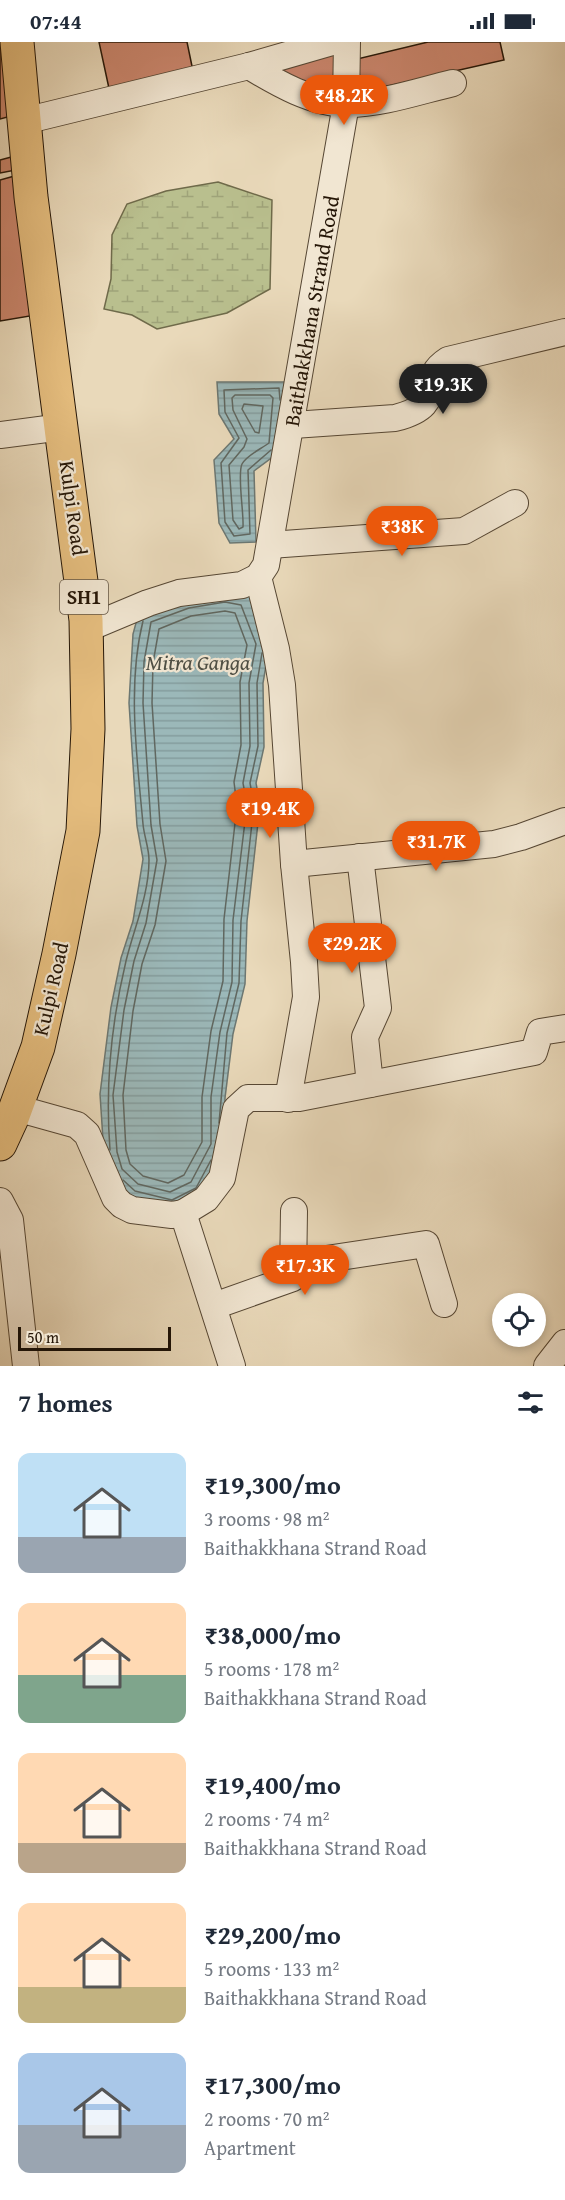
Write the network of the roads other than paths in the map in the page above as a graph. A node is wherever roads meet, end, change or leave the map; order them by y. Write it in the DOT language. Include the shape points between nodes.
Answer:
graph roads {
  1 [pos="17,42"];
  2 [pos="332,42"];
  3 [pos="347,42"];
  4 [pos="249,66"];
  5 [pos="453,83"];
  6 [pos="346,104"];
  7 [pos="12,123"];
  8 [pos="565,332"];
  9 [pos="293,425"];
  10 [pos="62,428"];
  11 [pos="0,435"];
  12 [pos="515,503"];
  13 [pos="270,545"];
  14 [pos="258,577"];
  15 [pos="87,629"];
  16 [pos="565,821"];
  17 [pos="360,857"];
  18 [pos="294,864"];
  19 [pos="565,1028"];
  20 [pos="370,1084"];
  21 [pos="288,1099"];
  22 [pos="16,1108"];
  23 [pos="0,1144"];
  24 [pos="0,1201"];
  25 [pos="294,1211"];
  26 [pos="183,1214"];
  27 [pos="293,1264"];
  28 [pos="444,1304"];
  29 [pos="214,1306"];
  30 [pos="565,1343"];
  31 [pos="26,1366"];
  32 [pos="232,1366"];
  33 [pos="547,1366"];
  1 -- 7 [label="main road, Kulpi Road / SH1"];
  2 -- 4 [label="street"];
  3 -- 6 [label="street, Baithakkhana Strand Road"];
  4 -- 6 [label="street" via="307,95"];
  4 -- 7 [label="street"];
  5 -- 6 [label="street"];
  6 -- 9 [label="street, Baithakkhana Strand Road"];
  7 -- 10 [label="main road, Kulpi Road / SH1"];
  8 -- 9 [label="street" via="448,360 436,367 431,395 410,414"];
  9 -- 13 [label="street, Baithakkhana Strand Road"];
  10 -- 11 [label="street"];
  10 -- 15 [label="main road, Kulpi Road / SH1"];
  12 -- 13 [label="street" via="464,531"];
  13 -- 14 [label="street, Baithakkhana Strand Road" via="266,565"];
  14 -- 15 [label="street" via="242,585 168,596"];
  14 -- 18 [label="street" via="282,685"];
  15 -- 22 [label="main road, Kulpi Road / SH1" via="83,831 38,1047"];
  16 -- 17 [label="street" via="494,844"];
  17 -- 18 [label="street"];
  17 -- 20 [label="street" via="378,1008 365,1037"];
  18 -- 21 [label="street" via="306,997"];
  19 -- 20 [label="street" via="540,1032 534,1052"];
  20 -- 21 [label="street"];
  21 -- 26 [label="street" via="248,1098 240,1103 222,1178 206,1199"];
  22 -- 23 [label="main road, Kulpi Road / SH1"];
  22 -- 26 [label="street" via="77,1125 87,1134 122,1205 132,1210"];
  24 -- 31 [label="street" via="10,1220"];
  25 -- 27 [label="street"];
  26 -- 29 [label="street"];
  27 -- 28 [label="street" via="426,1244"];
  27 -- 29 [label="street" via="293,1278"];
  29 -- 32 [label="street"];
  30 -- 33 [label="street"];
}
